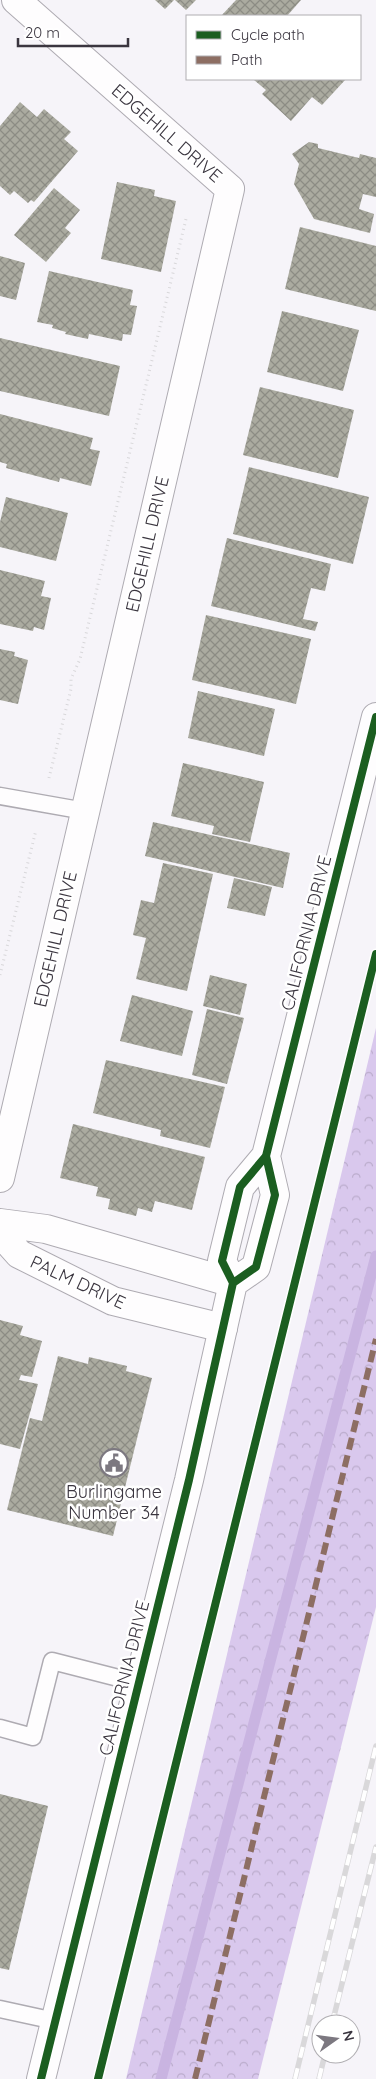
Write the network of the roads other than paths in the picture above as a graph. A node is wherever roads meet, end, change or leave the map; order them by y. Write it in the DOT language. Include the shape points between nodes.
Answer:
graph roads {
  1 [pos="16,0"];
  2 [pos="376,717"];
  3 [pos="0,796"];
  4 [pos="85,811"];
  5 [pos="266,1156"];
  6 [pos="0,1178"];
  7 [pos="0,1223"];
  8 [pos="0,1233"];
  9 [pos="233,1283"];
  10 [pos="223,1328"];
  11 [pos="138,1683"];
  12 [pos="0,1728"];
  13 [pos="0,2009"];
  14 [pos="55,2021"];
  15 [pos="41,2079"];
  1 -- 4 [label="street, EDGEHILL DRIVE" via="230,189"];
  2 -- 5 [label="street, CALIFORNIA DRIVE"];
  3 -- 4 [label="lane"];
  4 -- 6 [label="street, EDGEHILL DRIVE"];
  5 -- 9 [label="street, CALIFORNIA DRIVE" via="240,1187 222,1261"];
  5 -- 9 [label="street, CALIFORNIA DRIVE" via="275,1195 256,1267"];
  7 -- 9 [label="street, PALM DRIVE" via="46,1229"];
  8 -- 10 [label="street, PALM DRIVE" via="19,1254 112,1302"];
  9 -- 10 [label="street, CALIFORNIA DRIVE"];
  10 -- 11 [label="street, CALIFORNIA DRIVE"];
  11 -- 12 [label="lane" via="52,1661 33,1738"];
  11 -- 14 [label="street, CALIFORNIA DRIVE"];
  13 -- 14 [label="lane"];
  14 -- 15 [label="street, CALIFORNIA DRIVE"];
}
